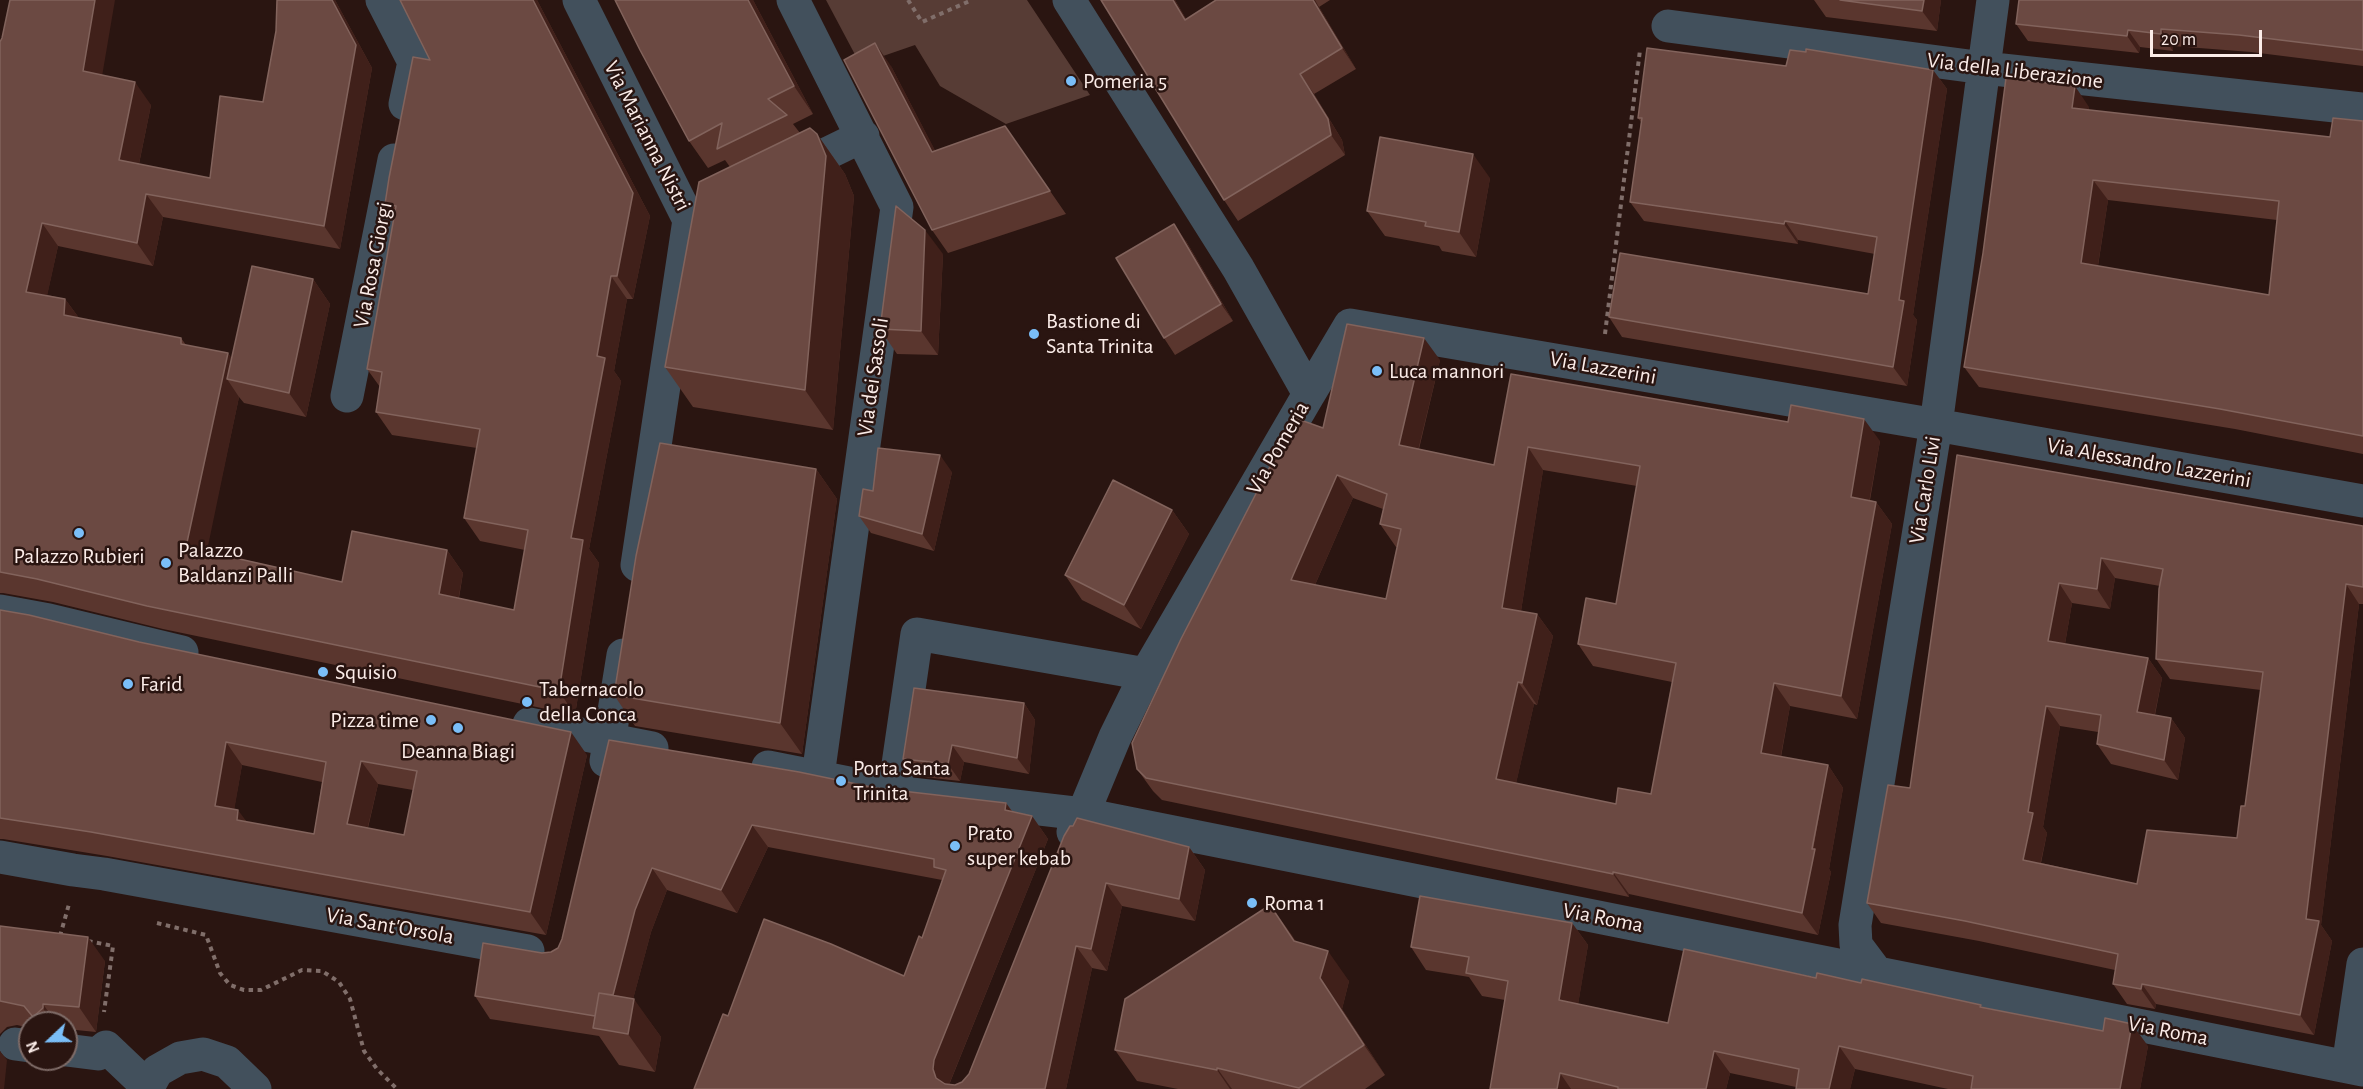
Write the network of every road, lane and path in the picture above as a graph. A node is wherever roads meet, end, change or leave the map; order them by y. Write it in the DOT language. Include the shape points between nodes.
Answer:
graph roads {
  1 [pos="382,0"];
  2 [pos="579,0"];
  3 [pos="793,0"];
  4 [pos="908,0"];
  5 [pos="972,0"];
  6 [pos="1070,0"];
  7 [pos="1994,0"];
  8 [pos="1668,26"];
  9 [pos="1984,68"];
  10 [pos="2363,110"];
  11 [pos="863,136"];
  12 [pos="760,186"];
  13 [pos="719,205"];
  14 [pos="689,220"];
  15 [pos="1601,368"];
  16 [pos="1309,394"];
  17 [pos="347,396"];
  18 [pos="1936,425"];
  19 [pos="2363,501"];
  20 [pos="0,611"];
  21 [pos="217,659"];
  22 [pos="1146,674"];
  23 [pos="494,717"];
  24 [pos="610,741"];
  25 [pos="679,753"];
  26 [pos="737,762"];
  27 [pos="830,778"];
  28 [pos="600,787"];
  29 [pos="894,792"];
  30 [pos="1083,814"];
  31 [pos="0,857"];
  32 [pos="1059,861"];
  33 [pos="73,870"];
  34 [pos="149,921"];
  35 [pos="70,938"];
  36 [pos="80,940"];
  37 [pos="560,957"];
  38 [pos="2363,964"];
  39 [pos="1877,973"];
  40 [pos="78,1052"];
  41 [pos="98,1054"];
  42 [pos="2355,1069"];
  43 [pos="148,1088"];
  44 [pos="255,1089"];
  45 [pos="397,1089"];
  1 -- 17 [label="street, Via Rosa Giorgi" via="414,62"];
  2 -- 14 [label="street, Via Marianna Nistri"];
  3 -- 11 [label="street, Via dei Sassoli"];
  4 -- 5 [label="path" via="922,22"];
  6 -- 16 [label="street, Via Pomeria" via="1238,268"];
  7 -- 9 [label="street, Via Carlo Livi"];
  8 -- 9 [label="street, Via della Liberazione"];
  8 -- 15 [label="path" via="1644,20"];
  9 -- 10 [label="street, Via della Liberazione"];
  9 -- 18 [label="street, Via Carlo Livi"];
  11 -- 12 [label="street"];
  11 -- 27 [label="street, Via dei Sassoli" via="897,207"];
  13 -- 14 [label="street"];
  14 -- 24 [label="street, Via Marianna Nistri"];
  15 -- 16 [label="street, Via Lazzerini" via="1350,325"];
  15 -- 18 [label="street, Via Lazzerini"];
  16 -- 22 [label="street, Via Pomeria"];
  18 -- 19 [label="street, Via Alessandro Lazzerini"];
  18 -- 39 [label="street, Via Carlo Livi" via="1855,925 1856,945"];
  20 -- 21 [label="street"];
  22 -- 29 [label="street" via="917,634"];
  22 -- 30 [label="street, Via Pomeria" via="1114,737"];
  23 -- 24 [label="street"];
  24 -- 25 [label="street"];
  24 -- 28 [label="street"];
  26 -- 27 [label="street, Via Roma"];
  27 -- 29 [label="street, Via Roma"];
  29 -- 30 [label="street, Via Roma"];
  30 -- 32 [label="street, Via Pomeria"];
  30 -- 39 [label="street, Via Roma"];
  31 -- 33 [label="street, Via Sant'Orsola"];
  33 -- 35 [label="path" via="69,907 59,936"];
  33 -- 37 [label="street, Via Sant'Orsola"];
  34 -- 45 [label="path" via="206,935 220,974 230,985 244,990 261,990 302,970 322,971 339,982 350,999 364,1051"];
  36 -- 41 [label="path" via="112,946"];
  38 -- 42 [label="street"];
  39 -- 42 [label="street, Via Roma"];
  40 -- 41 [label="street"];
  41 -- 43 [label="street" via="106,1047"];
  43 -- 44 [label="street" via="157,1071 180,1058 203,1054 227,1062"];
}
